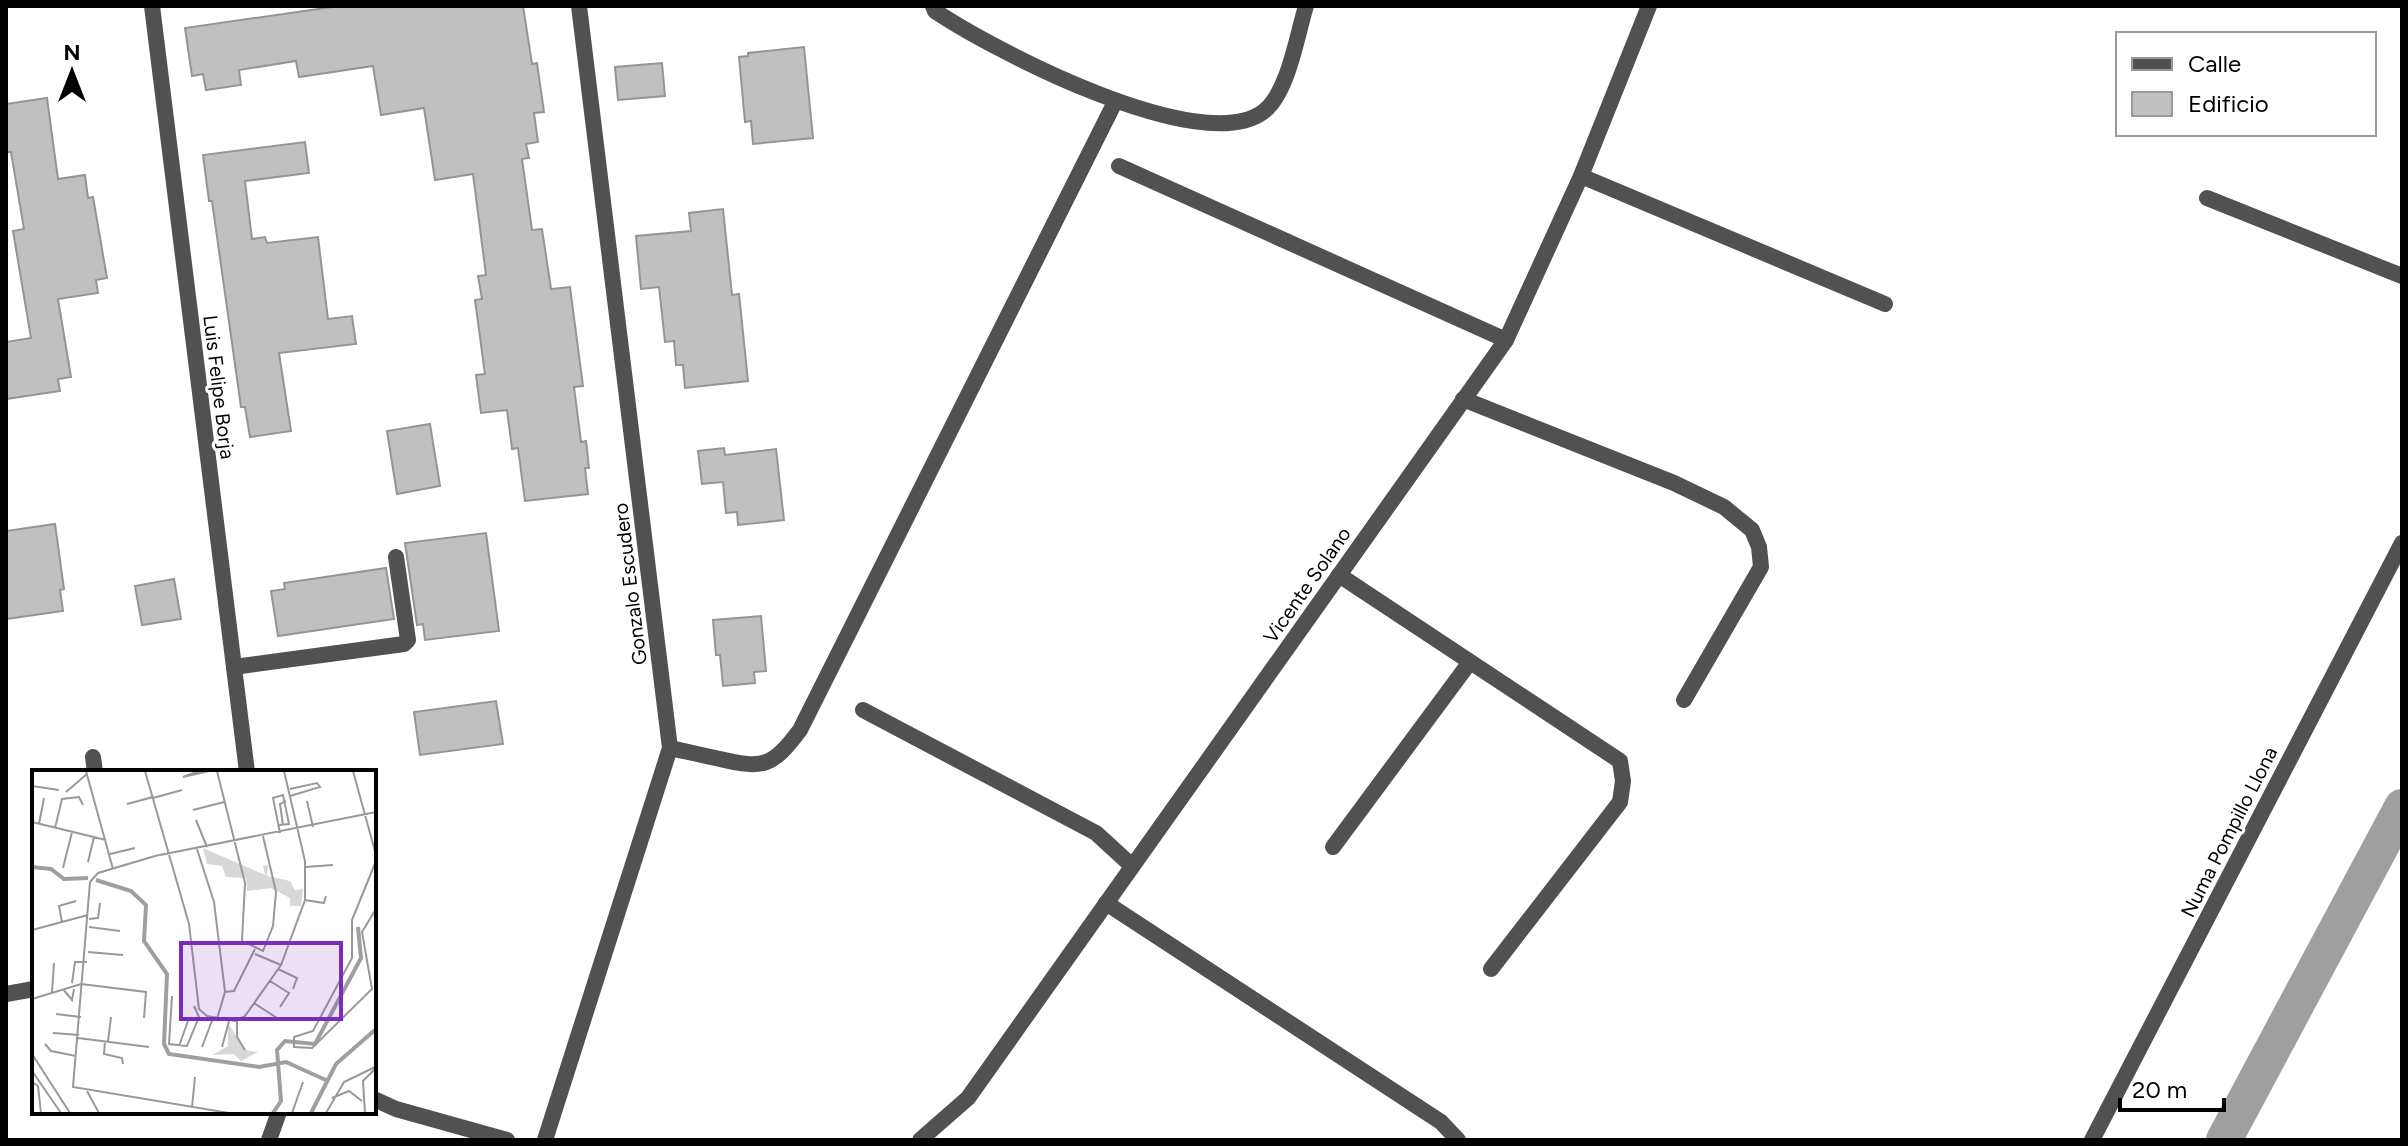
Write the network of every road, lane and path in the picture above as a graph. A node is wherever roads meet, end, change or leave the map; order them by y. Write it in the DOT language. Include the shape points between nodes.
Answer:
graph roads {
  1 [pos="579,6"];
  2 [pos="933,6"];
  3 [pos="1306,6"];
  4 [pos="1649,6"];
  5 [pos="157,7"];
  6 [pos="1115,102"];
  7 [pos="1119,166"];
  8 [pos="1581,176"];
  9 [pos="2207,198"];
  10 [pos="2402,276"];
  11 [pos="1885,304"];
  12 [pos="1506,340"];
  13 [pos="1463,399"];
  14 [pos="2402,543"];
  15 [pos="396,557"];
  16 [pos="1339,575"];
  17 [pos="1470,662"];
  18 [pos="234,667"];
  19 [pos="1684,700"];
  20 [pos="863,710"];
  21 [pos="670,748"];
  22 [pos="247,770"];
  23 [pos="1333,847"];
  24 [pos="1132,866"];
  25 [pos="1106,903"];
  26 [pos="1491,969"];
  27 [pos="32,989"];
  28 [pos="6,994"];
  29 [pos="376,1100"];
  30 [pos="278,1114"];
  31 [pos="476,1136"];
  32 [pos="269,1140"];
  33 [pos="507,1140"];
  34 [pos="545,1140"];
  35 [pos="920,1140"];
  36 [pos="1458,1140"];
  37 [pos="2092,1140"];
  1 -- 21 [label="street, Gonzalo Escudero"];
  2 -- 6 [label="street" via="965,31"];
  3 -- 6 [label="street" via="1278,97 1250,120 1191,122"];
  4 -- 8 [label="street, Vicente Solano"];
  5 -- 18 [label="street, Luis Felipe Borja"];
  6 -- 21 [label="street" via="800,730 772,759 753,766"];
  7 -- 12 [label="street"];
  8 -- 11 [label="street"];
  8 -- 12 [label="street, Vicente Solano"];
  9 -- 10 [label="street"];
  12 -- 13 [label="street, Vicente Solano"];
  13 -- 16 [label="street, Vicente Solano"];
  13 -- 19 [label="street" via="1674,483 1724,507 1752,530 1761,567"];
  14 -- 37 [label="street, Numa Pompillo Llona"];
  15 -- 18 [label="street" via="408,640 404,644"];
  16 -- 17 [label="street"];
  16 -- 24 [label="street, Vicente Solano"];
  17 -- 23 [label="street"];
  17 -- 26 [label="street" via="1620,761 1623,781 1620,802"];
  18 -- 22 [label="street, Luis Felipe Borja"];
  20 -- 24 [label="street" via="1096,833"];
  21 -- 34 [label="street, Gonzalo Escudero"];
  24 -- 25 [label="street, Vicente Solano"];
  25 -- 35 [label="street, Vicente Solano" via="968,1098"];
  25 -- 36 [label="street" via="1428,1113"];
  27 -- 28 [label="street"];
  29 -- 31 [label="street"];
  30 -- 32 [label="street"];
  31 -- 33 [label="street"];
}
